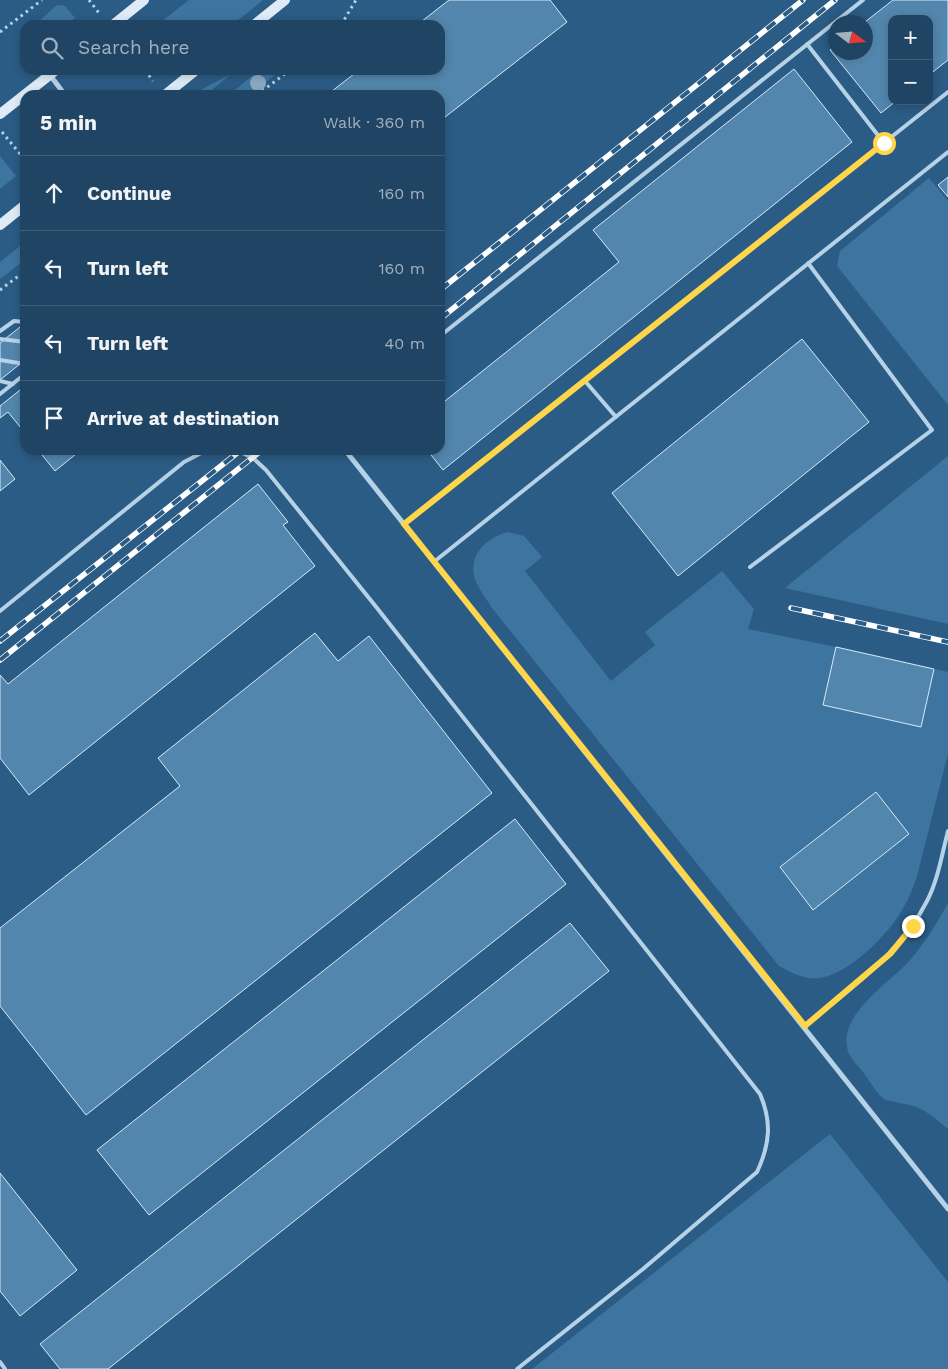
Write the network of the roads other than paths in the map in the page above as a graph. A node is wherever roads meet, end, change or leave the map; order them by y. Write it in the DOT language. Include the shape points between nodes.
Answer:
graph roads {
  1 [pos="144,0"];
  2 [pos="285,0"];
  3 [pos="863,0"];
  4 [pos="119,20"];
  5 [pos="260,20"];
  6 [pos="807,44"];
  7 [pos="50,75"];
  8 [pos="54,75"];
  9 [pos="190,75"];
  10 [pos="31,90"];
  11 [pos="62,90"];
  12 [pos="171,90"];
  13 [pos="948,92"];
  14 [pos="20,99"];
  15 [pos="0,114"];
  16 [pos="884,143"];
  17 [pos="948,152"];
  18 [pos="20,209"];
  19 [pos="0,225"];
  20 [pos="808,263"];
  21 [pos="20,322"];
  22 [pos="0,331"];
  23 [pos="445,332"];
  24 [pos="0,339"];
  25 [pos="20,341"];
  26 [pos="0,360"];
  27 [pos="20,363"];
  28 [pos="20,379"];
  29 [pos="0,381"];
  30 [pos="585,381"];
  31 [pos="14,384"];
  32 [pos="0,394"];
  33 [pos="616,417"];
  34 [pos="197,455"];
  35 [pos="247,455"];
  36 [pos="349,455"];
  37 [pos="404,524"];
  38 [pos="435,561"];
  39 [pos="750,567"];
  40 [pos="0,610"];
  41 [pos="948,831"];
  42 [pos="805,1026"];
  43 [pos="948,1208"];
  44 [pos="0,1362"];
  45 [pos="5,1369"];
  46 [pos="517,1369"];
  1 -- 4 [label="main road"];
  2 -- 5 [label="main road"];
  3 -- 6 [label="lane"];
  6 -- 16 [label="lane"];
  6 -- 23 [label="lane"];
  7 -- 10 [label="main road"];
  8 -- 11 [label="street"];
  9 -- 12 [label="main road"];
  13 -- 16 [label="lane"];
  14 -- 15 [label="main road"];
  16 -- 30 [label="lane"];
  17 -- 20 [label="lane"];
  18 -- 19 [label="main road"];
  20 -- 33 [label="lane"];
  20 -- 39 [label="lane" via="932,430"];
  21 -- 22 [label="lane" via="14,321"];
  24 -- 25 [label="lane"];
  26 -- 27 [label="lane"];
  28 -- 31 [label="lane"];
  29 -- 31 [label="lane"];
  30 -- 33 [label="lane"];
  30 -- 37 [label="lane"];
  31 -- 32 [label="lane"];
  33 -- 38 [label="lane"];
  34 -- 40 [label="lane" via="184,462"];
  35 -- 46 [label="lane" via="272,477 754,1086 766,1107 768,1141 757,1172 643,1269"];
  36 -- 37 [label="street"];
  37 -- 38 [label="street"];
  38 -- 42 [label="street"];
  41 -- 42 [label="lane" via="928,899 913,926 890,954"];
  42 -- 43 [label="street"];
  44 -- 45 [label="lane"];
}
